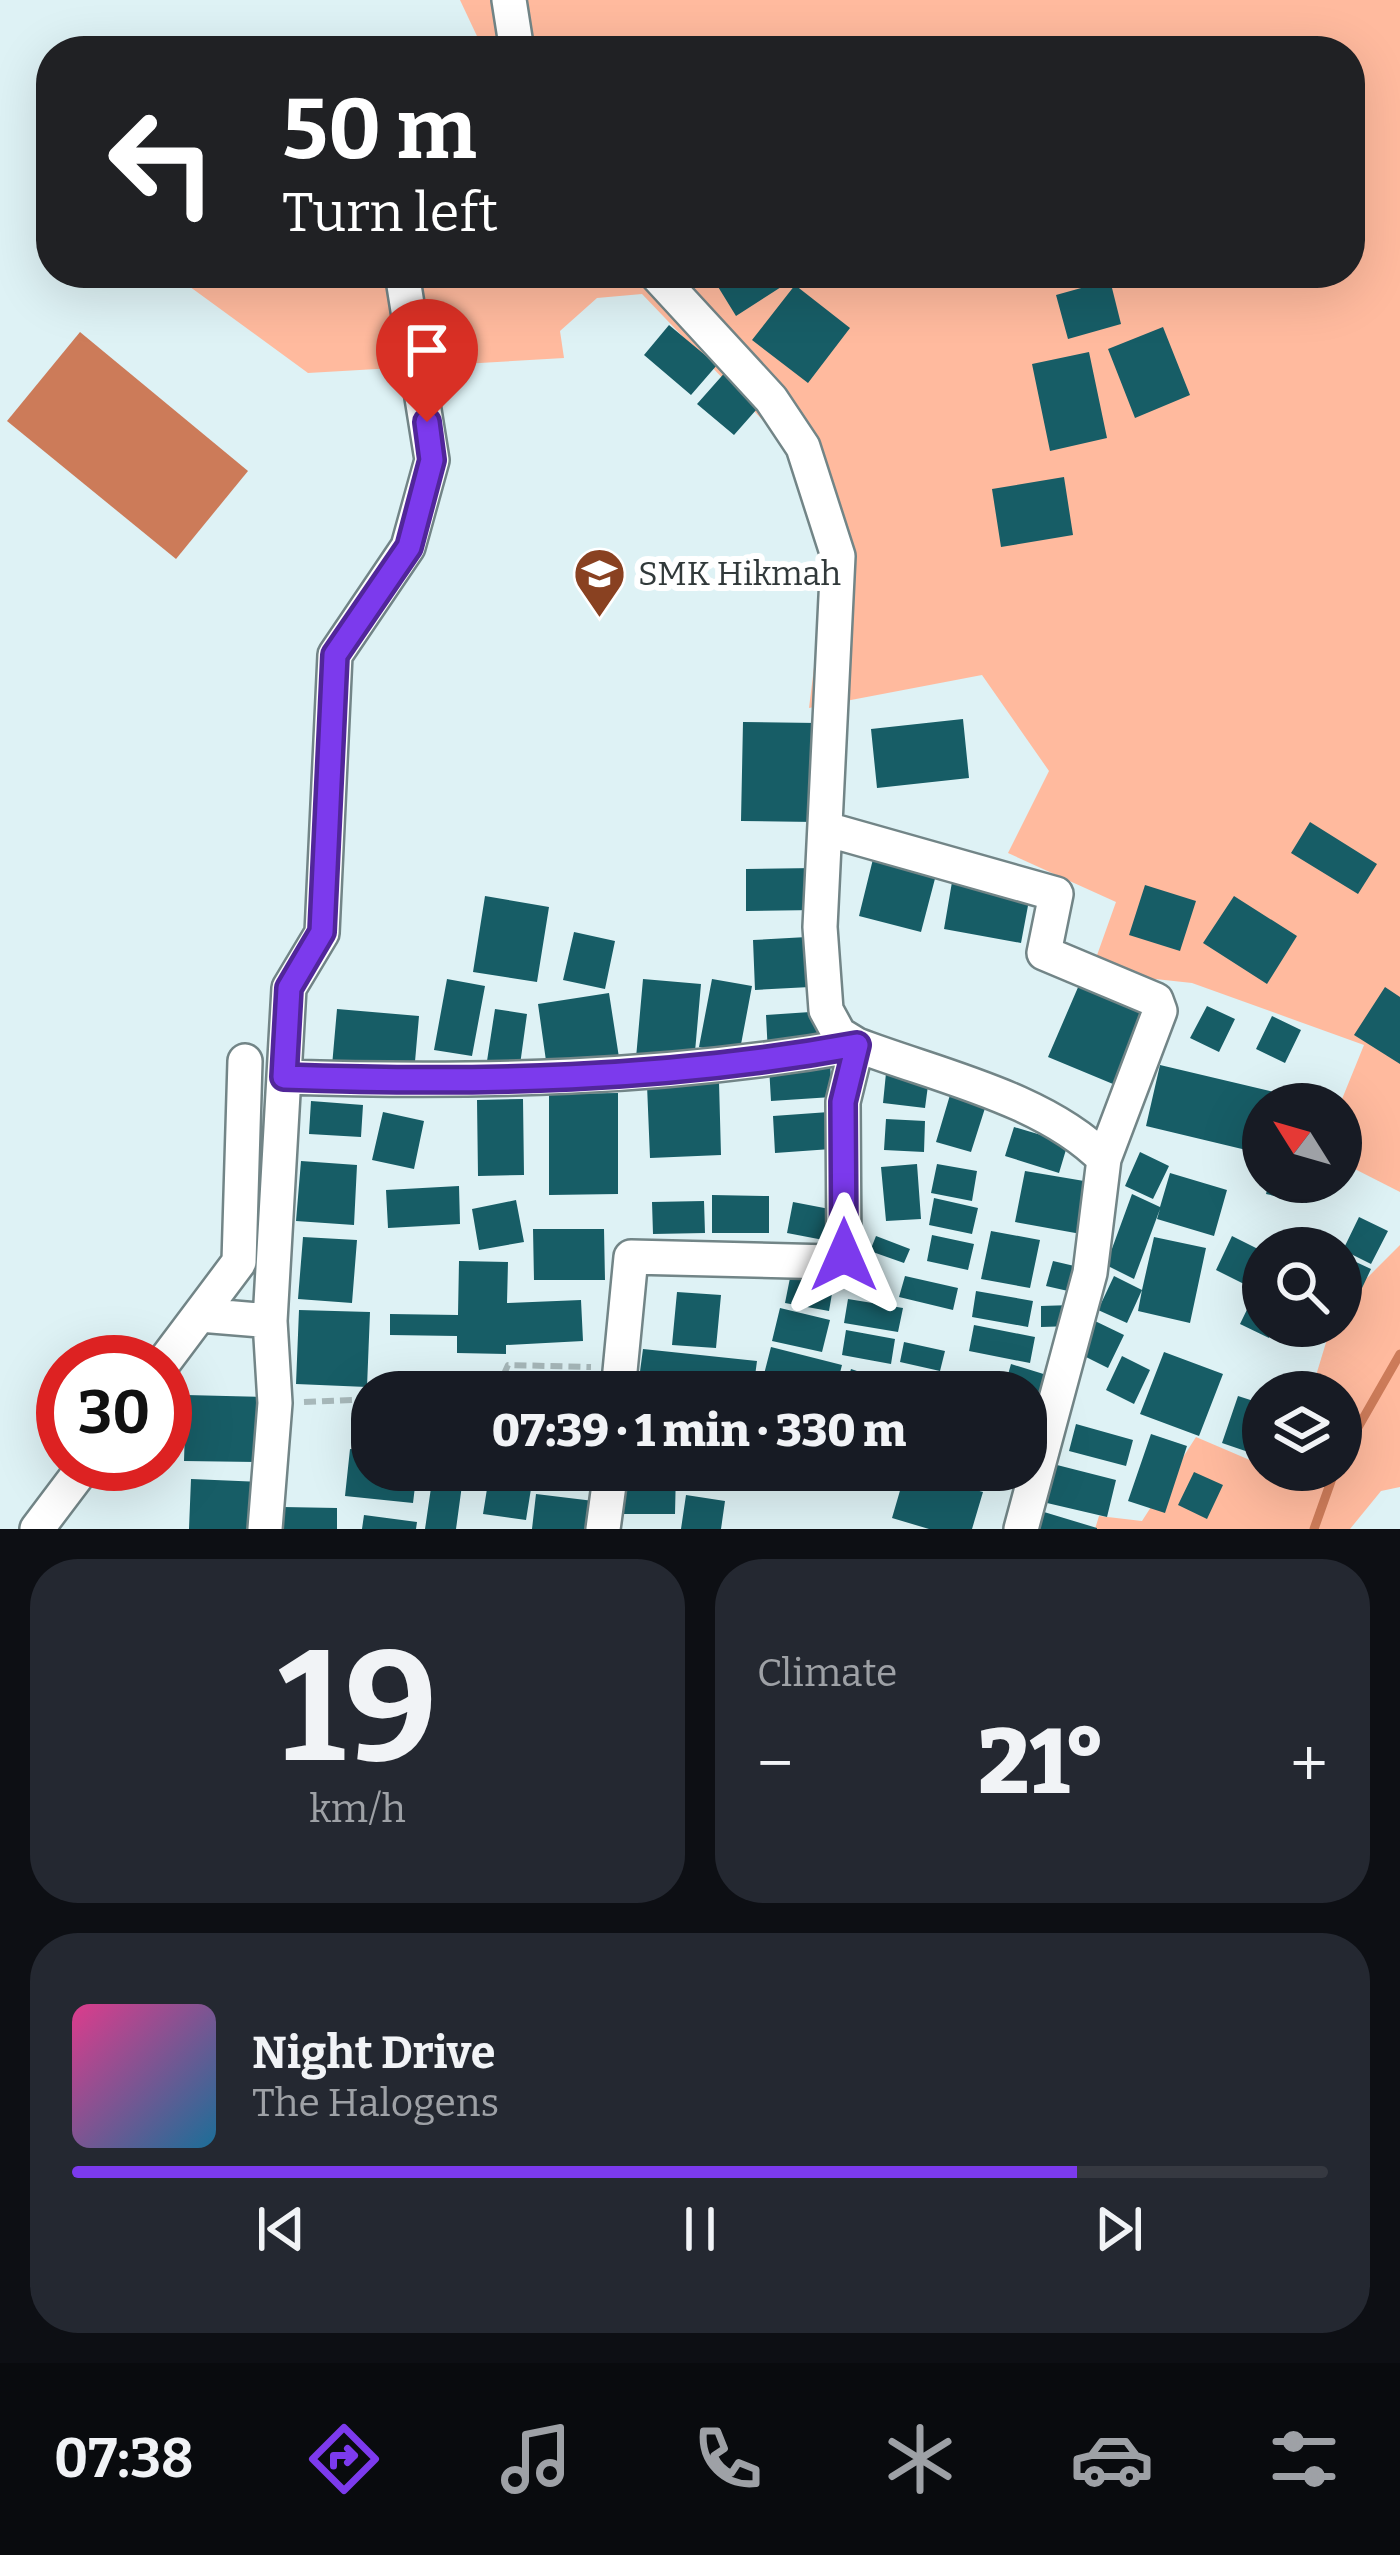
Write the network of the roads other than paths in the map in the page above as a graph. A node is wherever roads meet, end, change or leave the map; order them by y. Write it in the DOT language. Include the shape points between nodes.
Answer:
graph roads {
  1 [pos="508,0"];
  2 [pos="514,36"];
  3 [pos="404,288"];
  4 [pos="670,288"];
  5 [pos="826,829"];
  6 [pos="857,1045"];
  7 [pos="245,1061"];
  8 [pos="284,1077"];
  9 [pos="1105,1159"];
  10 [pos="200,1315"];
  11 [pos="270,1321"];
  12 [pos="185,1335"];
  13 [pos="620,1371"];
  14 [pos="66,1491"];
  15 [pos="608,1491"];
  16 [pos="37,1529"];
  17 [pos="265,1529"];
  18 [pos="603,1529"];
  19 [pos="1021,1529"];
  1 -- 2 [label="street"];
  3 -- 8 [label="street" via="432,460 409,547 335,655 322,932 289,988"];
  4 -- 5 [label="street" via="771,399 803,447 838,556"];
  5 -- 6 [label="street" via="826,1010 839,1034"];
  5 -- 9 [label="street" via="1056,894 1044,953 1156,1000 1160,1011"];
  6 -- 8 [label="street" via="620,1076 453,1083"];
  6 -- 9 [label="street" via="1021,1107"];
  6 -- 13 [label="street" via="843,1102 844,1255 831,1262 631,1257"];
  7 -- 10 [label="street" via="239,1262"];
  8 -- 11 [label="street"];
  9 -- 19 [label="street" via="1090,1273"];
  10 -- 11 [label="street"];
  10 -- 12 [label="street"];
  11 -- 17 [label="street" via="275,1403"];
  14 -- 16 [label="street"];
  15 -- 18 [label="street"];
}
